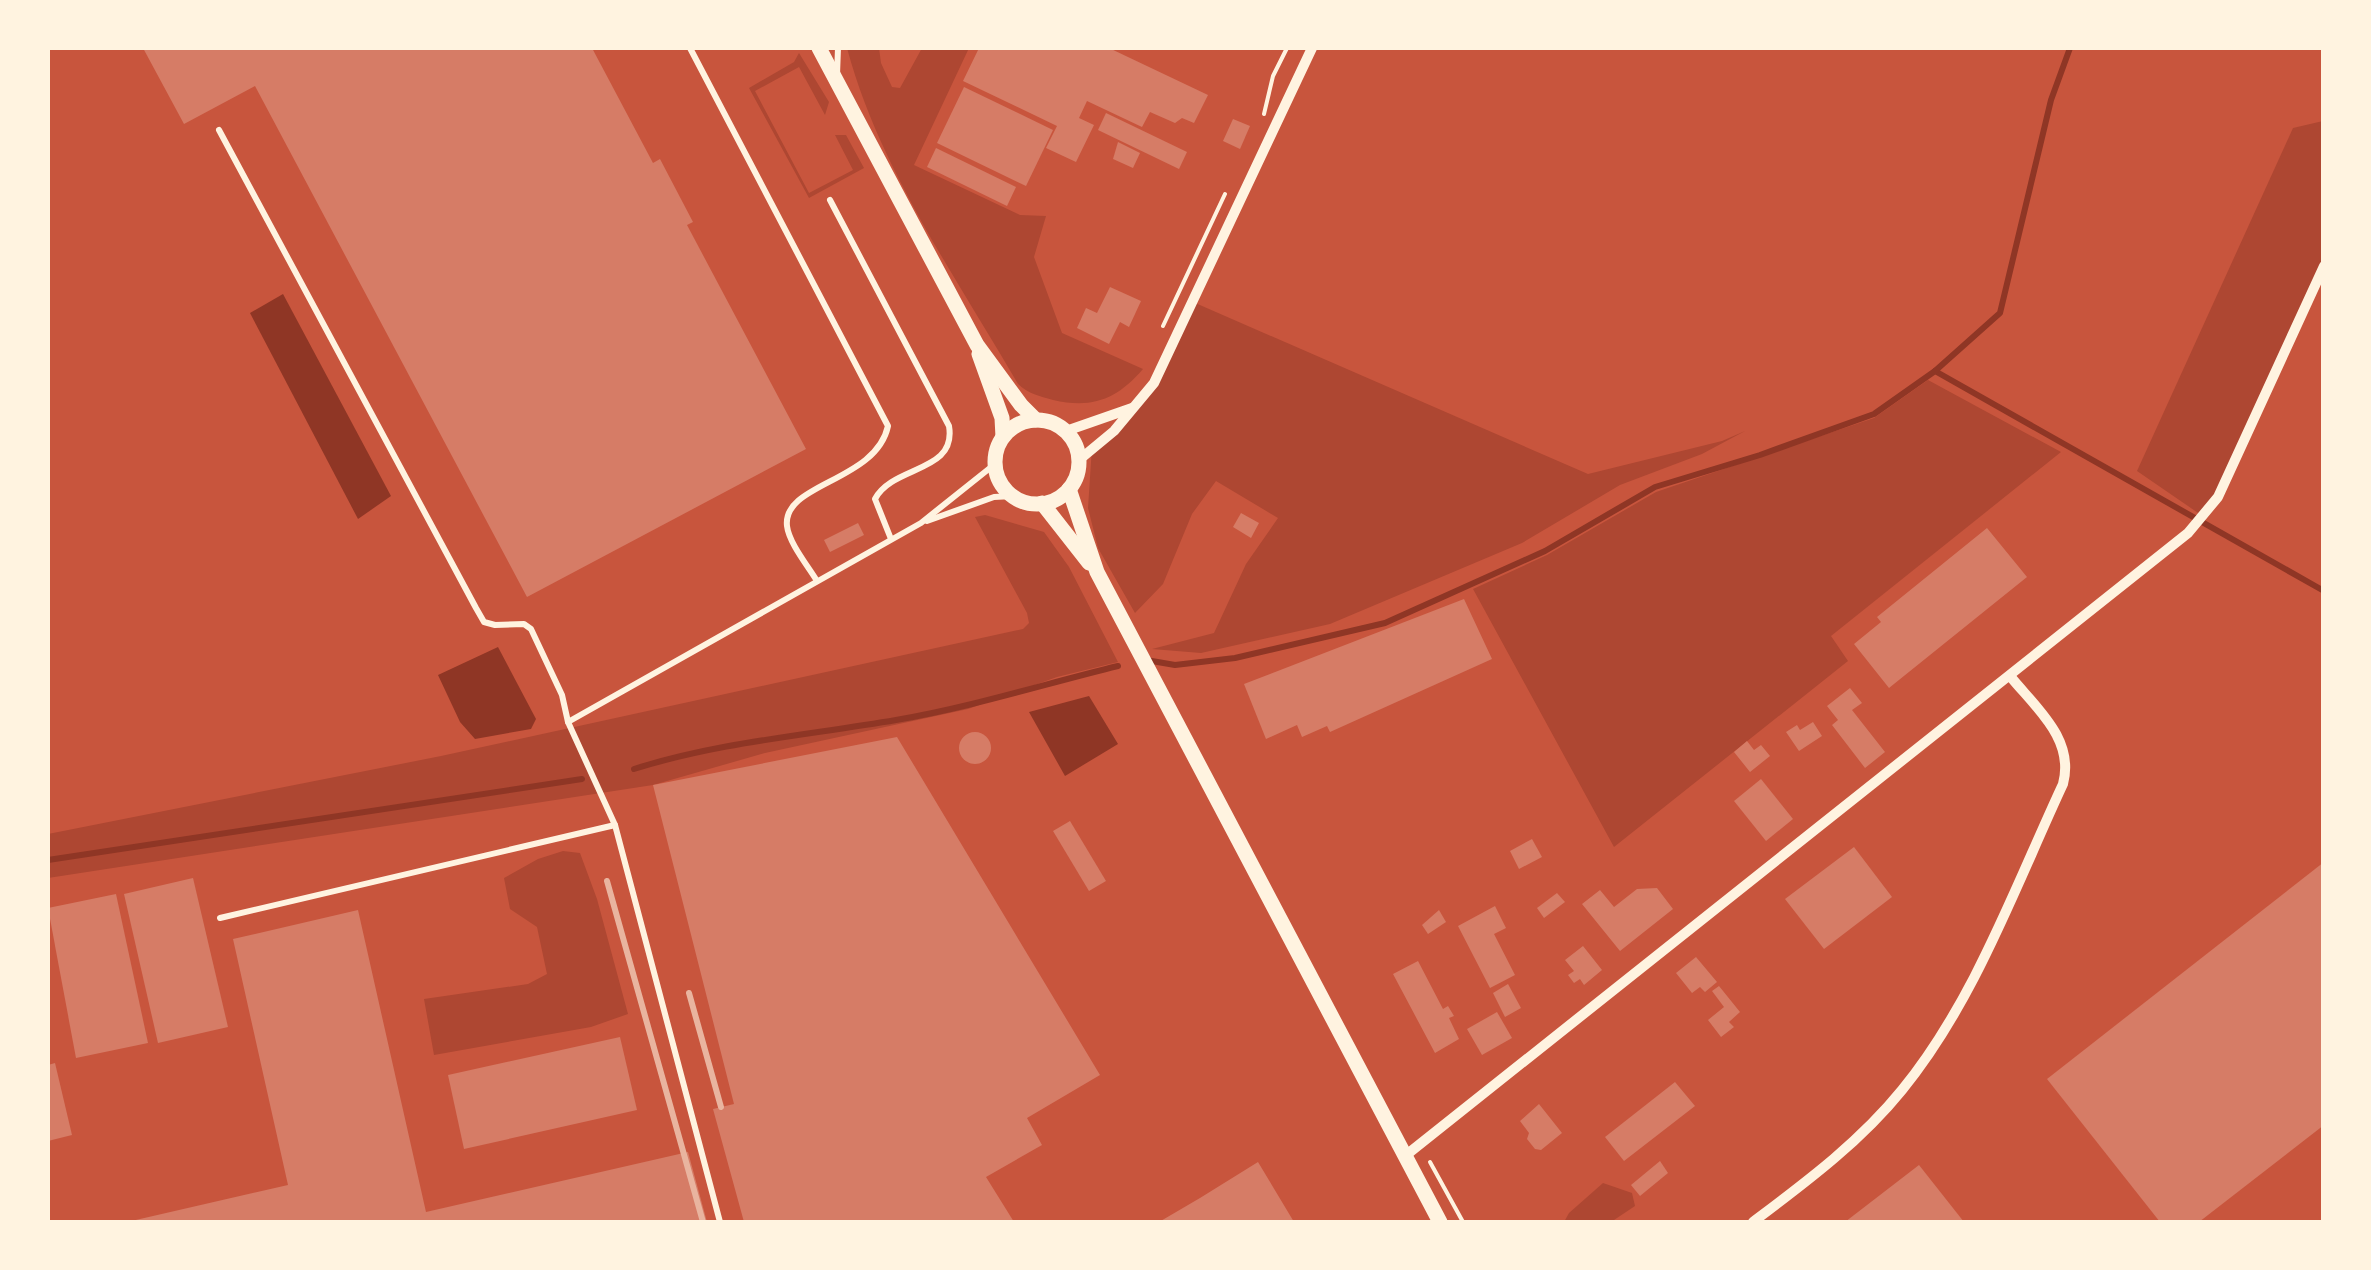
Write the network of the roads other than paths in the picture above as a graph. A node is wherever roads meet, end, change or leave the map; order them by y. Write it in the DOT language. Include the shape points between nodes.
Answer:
graph roads {
  1 [pos="690,48"];
  2 [pos="819,48"];
  3 [pos="838,48"];
  4 [pos="1312,48"];
  5 [pos="836,81"];
  6 [pos="219,130"];
  7 [pos="830,200"];
  8 [pos="2324,266"];
  9 [pos="977,345"];
  10 [pos="1133,408"];
  11 [pos="1036,420"];
  12 [pos="1066,432"];
  13 [pos="1002,437"];
  14 [pos="1079,460"];
  15 [pos="995,464"];
  16 [pos="1069,489"];
  17 [pos="1014,496"];
  18 [pos="1042,503"];
  19 [pos="920,523"];
  20 [pos="891,540"];
  21 [pos="1097,572"];
  22 [pos="816,582"];
  23 [pos="2010,676"];
  24 [pos="568,722"];
  25 [pos="615,824"];
  26 [pos="220,918"];
  27 [pos="1405,1156"];
  28 [pos="720,1222"];
  29 [pos="1440,1222"];
  30 [pos="1753,1222"];
  1 -- 22 [label="lane" via="888,426 868,462 799,498 788,512 787,528"];
  2 -- 5 [label="main road"];
  3 -- 5 [label="lane"];
  4 -- 10 [label="street" via="1154,383"];
  5 -- 9 [label="main road"];
  6 -- 24 [label="lane" via="484,622 531,629"];
  7 -- 20 [label="lane" via="952,441 944,455 881,488 875,499"];
  8 -- 23 [label="street" via="2210,508"];
  9 -- 11 [label="main road"];
  9 -- 13 [label="main road"];
  10 -- 12 [label="street"];
  10 -- 14 [label="street"];
  11 -- 12 [label="main road"];
  11 -- 13 [label="main road"];
  12 -- 14 [label="main road"];
  13 -- 15 [label="main road"];
  14 -- 16 [label="main road"];
  15 -- 17 [label="main road" via="1001,484"];
  15 -- 19 [label="lane"];
  16 -- 18 [label="main road"];
  16 -- 21 [label="main road"];
  17 -- 18 [label="main road"];
  17 -- 19 [label="lane"];
  18 -- 21 [label="main road"];
  19 -- 20 [label="lane"];
  20 -- 22 [label="lane"];
  21 -- 27 [label="main road"];
  22 -- 24 [label="lane"];
  23 -- 27 [label="street"];
  23 -- 30 [label="street" via="2059,736 2067,768 1984,953 1945,1030 1902,1090 1860,1136"];
  24 -- 25 [label="lane"];
  25 -- 26 [label="lane"];
  25 -- 28 [label="lane"];
  27 -- 29 [label="main road"];
}
